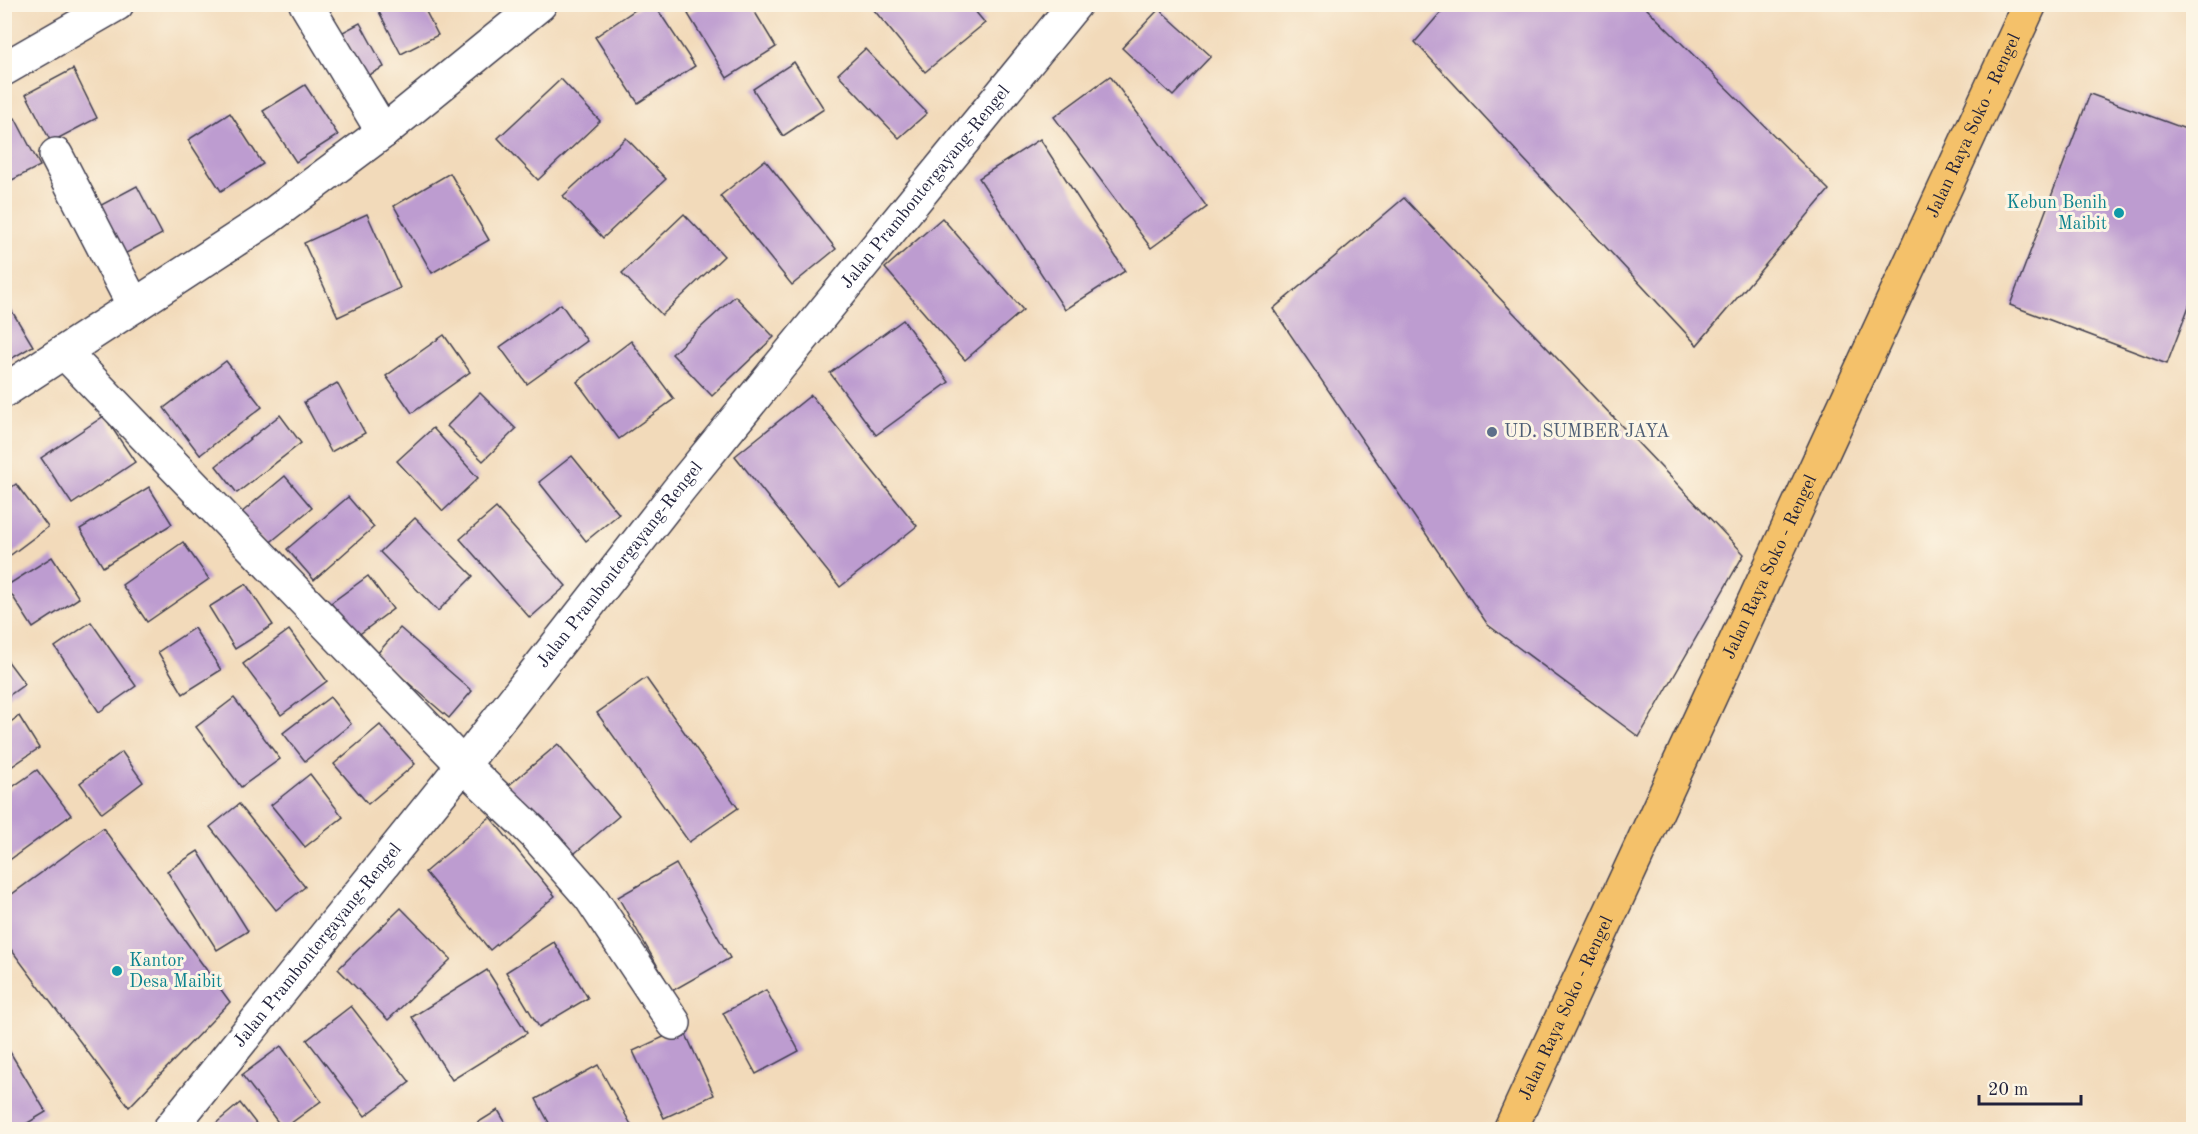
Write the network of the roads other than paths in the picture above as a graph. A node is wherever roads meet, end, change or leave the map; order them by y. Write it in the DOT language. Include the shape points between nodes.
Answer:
graph roads {
  1 [pos="117,4"];
  2 [pos="306,4"];
  3 [pos="540,4"];
  4 [pos="1075,4"];
  5 [pos="2030,4"];
  6 [pos="4,69"];
  7 [pos="383,132"];
  8 [pos="56,155"];
  9 [pos="134,306"];
  10 [pos="64,352"];
  11 [pos="4,391"];
  12 [pos="463,765"];
  13 [pos="674,1023"];
  14 [pos="169,1130"];
  15 [pos="1510,1130"];
  1 -- 6 [label="street"];
  2 -- 7 [label="street"];
  3 -- 7 [label="street"];
  4 -- 12 [label="street, Jalan Prambontergayang-Rengel" via="680,488"];
  5 -- 15 [label="main road, Jalan Raya Soko - Rengel"];
  7 -- 9 [label="street" via="264,221"];
  8 -- 9 [label="street"];
  9 -- 10 [label="street"];
  10 -- 11 [label="street"];
  10 -- 12 [label="street"];
  12 -- 13 [label="street" via="536,834 591,898"];
  12 -- 14 [label="street, Jalan Prambontergayang-Rengel"];
}
